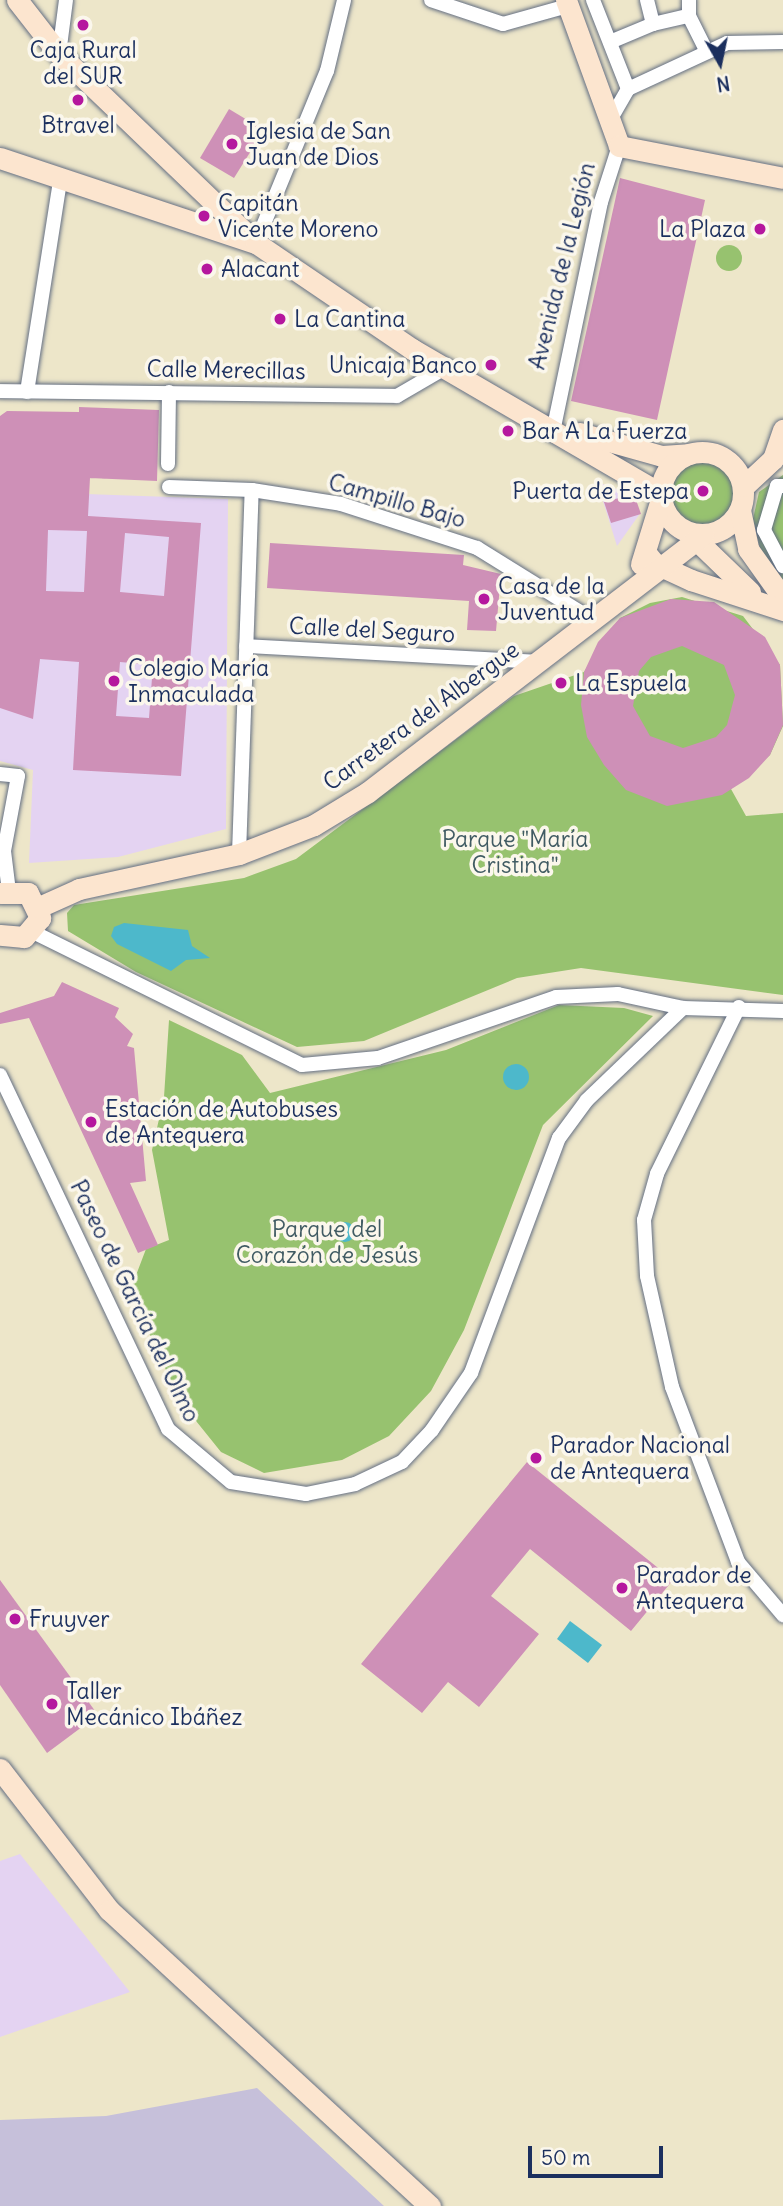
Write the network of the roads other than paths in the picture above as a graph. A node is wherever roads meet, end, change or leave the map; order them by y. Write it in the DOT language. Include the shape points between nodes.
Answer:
graph roads {
  1 [pos="17,0"];
  2 [pos="66,0"];
  3 [pos="344,0"];
  4 [pos="432,0"];
  5 [pos="593,0"];
  6 [pos="646,0"];
  7 [pos="689,0"];
  8 [pos="567,3"];
  9 [pos="689,16"];
  10 [pos="653,24"];
  11 [pos="610,42"];
  12 [pos="783,42"];
  13 [pos="707,52"];
  14 [pos="59,54"];
  15 [pos="628,89"];
  16 [pos="609,122"];
  17 [pos="619,146"];
  18 [pos="0,158"];
  19 [pos="783,178"];
  20 [pos="60,181"];
  21 [pos="256,243"];
  22 [pos="445,368"];
  23 [pos="0,391"];
  24 [pos="27,392"];
  25 [pos="169,392"];
  26 [pos="559,430"];
  27 [pos="783,430"];
  28 [pos="688,454"];
  29 [pos="168,464"];
  30 [pos="744,486"];
  31 [pos="783,486"];
  32 [pos="169,487"];
  33 [pos="253,490"];
  34 [pos="661,497"];
  35 [pos="740,510"];
  36 [pos="696,536"];
  37 [pos="749,552"];
  38 [pos="654,560"];
  39 [pos="783,566"];
  40 [pos="731,577"];
  41 [pos="691,580"];
  42 [pos="621,598"];
  43 [pos="782,606"];
  44 [pos="593,620"];
  45 [pos="246,646"];
  46 [pos="538,662"];
  47 [pos="0,774"];
  48 [pos="239,854"];
  49 [pos="4,892"];
  50 [pos="39,907"];
  51 [pos="33,932"];
  52 [pos="0,935"];
  53 [pos="739,1007"];
  54 [pos="683,1008"];
  55 [pos="783,1011"];
  56 [pos="0,1075"];
  57 [pos="783,1615"];
  58 [pos="0,1769"];
  59 [pos="424,2203"];
  1 -- 14 [label="street"];
  2 -- 14 [label="street"];
  3 -- 21 [label="street" via="327,71"];
  4 -- 8 [label="street" via="503,24"];
  5 -- 11 [label="street"];
  6 -- 10 [label="street"];
  7 -- 9 [label="street"];
  8 -- 16 [label="street, Avenida de la Legión"];
  9 -- 10 [label="street"];
  9 -- 13 [label="street"];
  10 -- 11 [label="street"];
  11 -- 15 [label="street"];
  12 -- 13 [label="street" via="727,43"];
  13 -- 15 [label="street"];
  14 -- 21 [label="street"];
  15 -- 16 [label="street"];
  16 -- 17 [label="street, Avenida de la Legión"];
  17 -- 19 [label="street"];
  17 -- 26 [label="street, Avenida de la Legión" via="601,202"];
  18 -- 20 [label="street"];
  20 -- 21 [label="street"];
  20 -- 24 [label="street"];
  21 -- 22 [label="street"];
  22 -- 25 [label="street, Calle Merecillas" via="397,396"];
  22 -- 26 [label="street"];
  23 -- 24 [label="street, Calle Merecillas"];
  24 -- 25 [label="street, Calle Merecillas"];
  25 -- 29 [label="street"];
  26 -- 28 [label="street" via="662,456"];
  26 -- 34 [label="street"];
  27 -- 30 [label="street" via="773,459"];
  28 -- 30 [label="street" via="723,457"];
  28 -- 34 [label="street" via="667,472"];
  30 -- 35 [label="street"];
  31 -- 39 [label="street" via="777,486 764,530"];
  32 -- 33 [label="street, Campillo Bajo"];
  33 -- 44 [label="street, Campillo Bajo" via="341,504 477,548"];
  33 -- 45 [label="street"];
  34 -- 36 [label="street" via="670,519"];
  34 -- 38 [label="street"];
  35 -- 36 [label="street" via="727,527"];
  35 -- 37 [label="street"];
  36 -- 38 [label="street, Carretera del Albergue"];
  36 -- 40 [label="street"];
  37 -- 40 [label="street" via="747,569"];
  37 -- 43 [label="street"];
  38 -- 41 [label="street"];
  38 -- 42 [label="street, Carretera del Albergue"];
  40 -- 43 [label="street"];
  41 -- 42 [label="street, Carretera del Albergue"];
  41 -- 43 [label="street"];
  42 -- 44 [label="street, Carretera del Albergue"];
  44 -- 46 [label="street, Carretera del Albergue"];
  45 -- 46 [label="street, Calle del Seguro"];
  45 -- 48 [label="street"];
  46 -- 48 [label="street, Carretera del Albergue" via="368,792 314,825"];
  47 -- 49 [label="street" via="18,776 4,851"];
  48 -- 50 [label="street, Carretera del Albergue" via="79,890"];
  49 -- 50 [label="street" via="28,893"];
  50 -- 51 [label="street"];
  51 -- 52 [label="street"];
  51 -- 54 [label="street" via="302,1065 377,1058 471,1031 545,998 618,993"];
  53 -- 54 [label="street"];
  53 -- 55 [label="street"];
  53 -- 57 [label="street" via="657,1174 644,1220 647,1276 672,1387 738,1562"];
  54 -- 56 [label="street, Paseo de García del Olmo" via="587,1100 559,1138 471,1373 432,1430 401,1462 355,1484 306,1494 231,1482 168,1429"];
  58 -- 59 [label="street" via="108,1910"];
}
